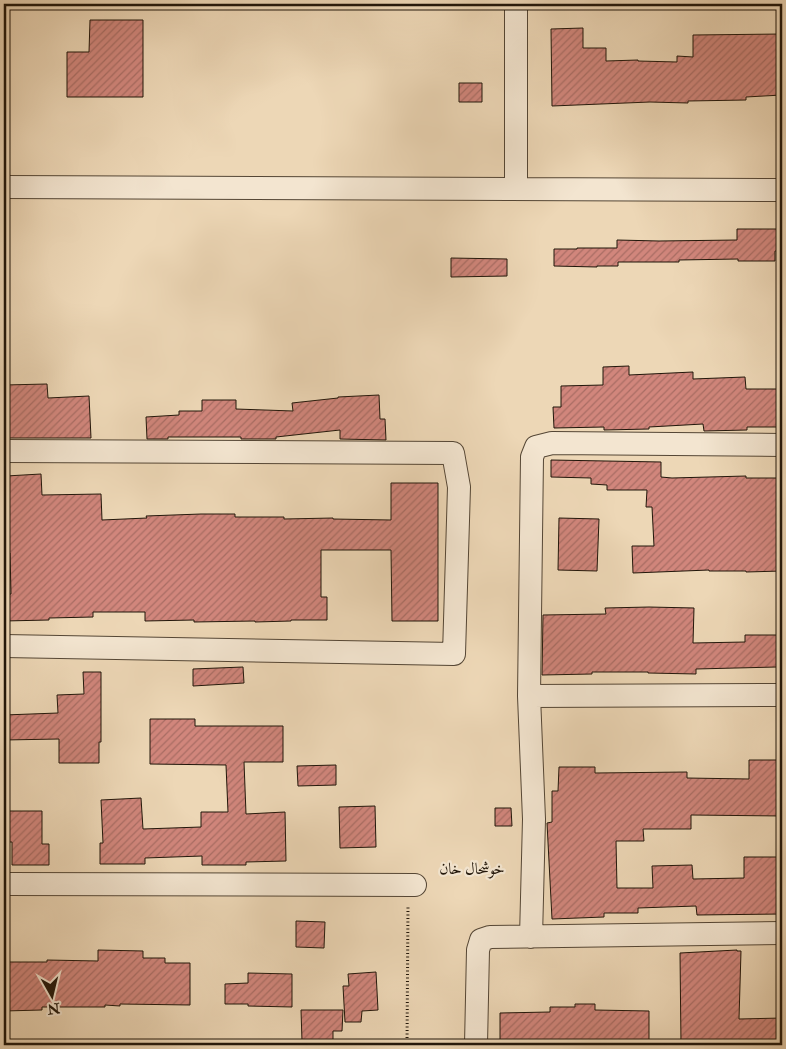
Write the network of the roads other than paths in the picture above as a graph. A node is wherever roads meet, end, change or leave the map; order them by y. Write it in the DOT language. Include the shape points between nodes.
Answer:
graph roads {
  1 [pos="516,4"];
  2 [pos="4,187"];
  3 [pos="516,189"];
  4 [pos="782,190"];
  5 [pos="782,445"];
  6 [pos="4,451"];
  7 [pos="4,646"];
  8 [pos="782,695"];
  9 [pos="529,696"];
  10 [pos="4,884"];
  11 [pos="411,885"];
  12 [pos="782,933"];
  13 [pos="532,936"];
  14 [pos="476,1045"];
  1 -- 3 [label="street"];
  2 -- 3 [label="street"];
  3 -- 4 [label="street"];
  5 -- 9 [label="street" via="552,443 536,447 532,457"];
  6 -- 7 [label="street" via="453,453 459,487 454,654"];
  8 -- 9 [label="street"];
  9 -- 13 [label="street" via="534,819"];
  10 -- 11 [label="street"];
  12 -- 13 [label="street"];
  13 -- 14 [label="street" via="481,940 478,950"];
}
